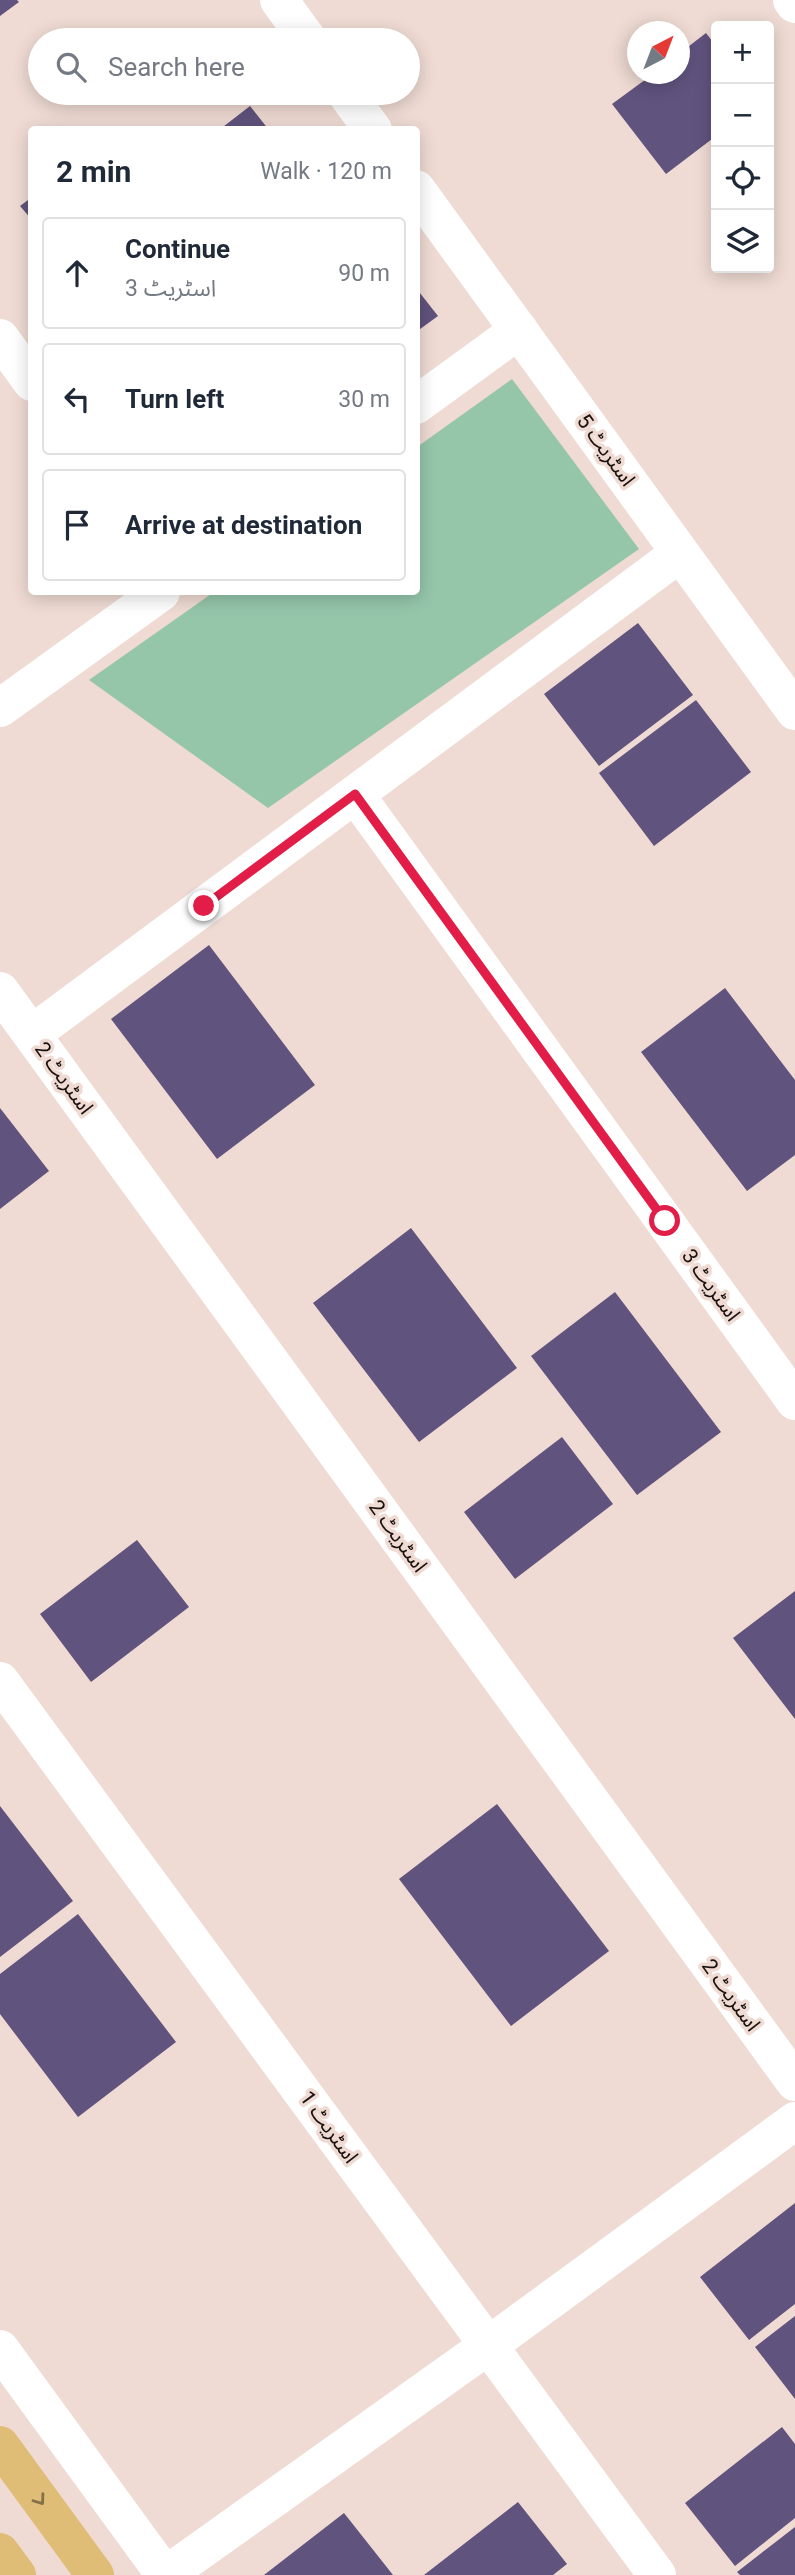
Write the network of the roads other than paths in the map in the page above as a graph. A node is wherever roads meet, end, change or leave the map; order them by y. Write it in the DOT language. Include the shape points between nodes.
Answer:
graph roads {
  1 [pos="279,0"];
  2 [pos="299,28"];
  3 [pos="355,105"];
  4 [pos="370,126"];
  5 [pos="420,194"];
  6 [pos="519,330"];
  7 [pos="0,338"];
  8 [pos="28,376"];
  9 [pos="420,402"];
  10 [pos="680,553"];
  11 [pos="157,595"];
  12 [pos="0,708"];
  13 [pos="795,710"];
  14 [pos="355,794"];
  15 [pos="0,990"];
  16 [pos="32,1034"];
  17 [pos="795,1401"];
  18 [pos="0,1681"];
  19 [pos="795,2082"];
  20 [pos="795,2121"];
  21 [pos="489,2345"];
  22 [pos="0,2349"];
  23 [pos="0,2445"];
  24 [pos="0,2552"];
  25 [pos="17,2575"];
  26 [pos="95,2575"];
  27 [pos="165,2575"];
  28 [pos="657,2575"];
  1 -- 2 [label="street"];
  3 -- 4 [label="street"];
  5 -- 6 [label="street, اسٹریٹ 5"];
  6 -- 9 [label="street"];
  6 -- 10 [label="street, اسٹریٹ 5"];
  7 -- 8 [label="street"];
  10 -- 13 [label="street, اسٹریٹ 5"];
  10 -- 14 [label="street"];
  11 -- 12 [label="street"];
  14 -- 16 [label="street"];
  14 -- 17 [label="street, اسٹریٹ 3"];
  15 -- 16 [label="street, اسٹریٹ 2"];
  16 -- 19 [label="street, اسٹریٹ 2"];
  18 -- 21 [label="street, اسٹریٹ 1"];
  20 -- 21 [label="street"];
  21 -- 27 [label="street"];
  21 -- 28 [label="street, اسٹریٹ 1"];
  22 -- 27 [label="street"];
  23 -- 26 [label="main road, one-way"];
  24 -- 25 [label="main road"];
}
